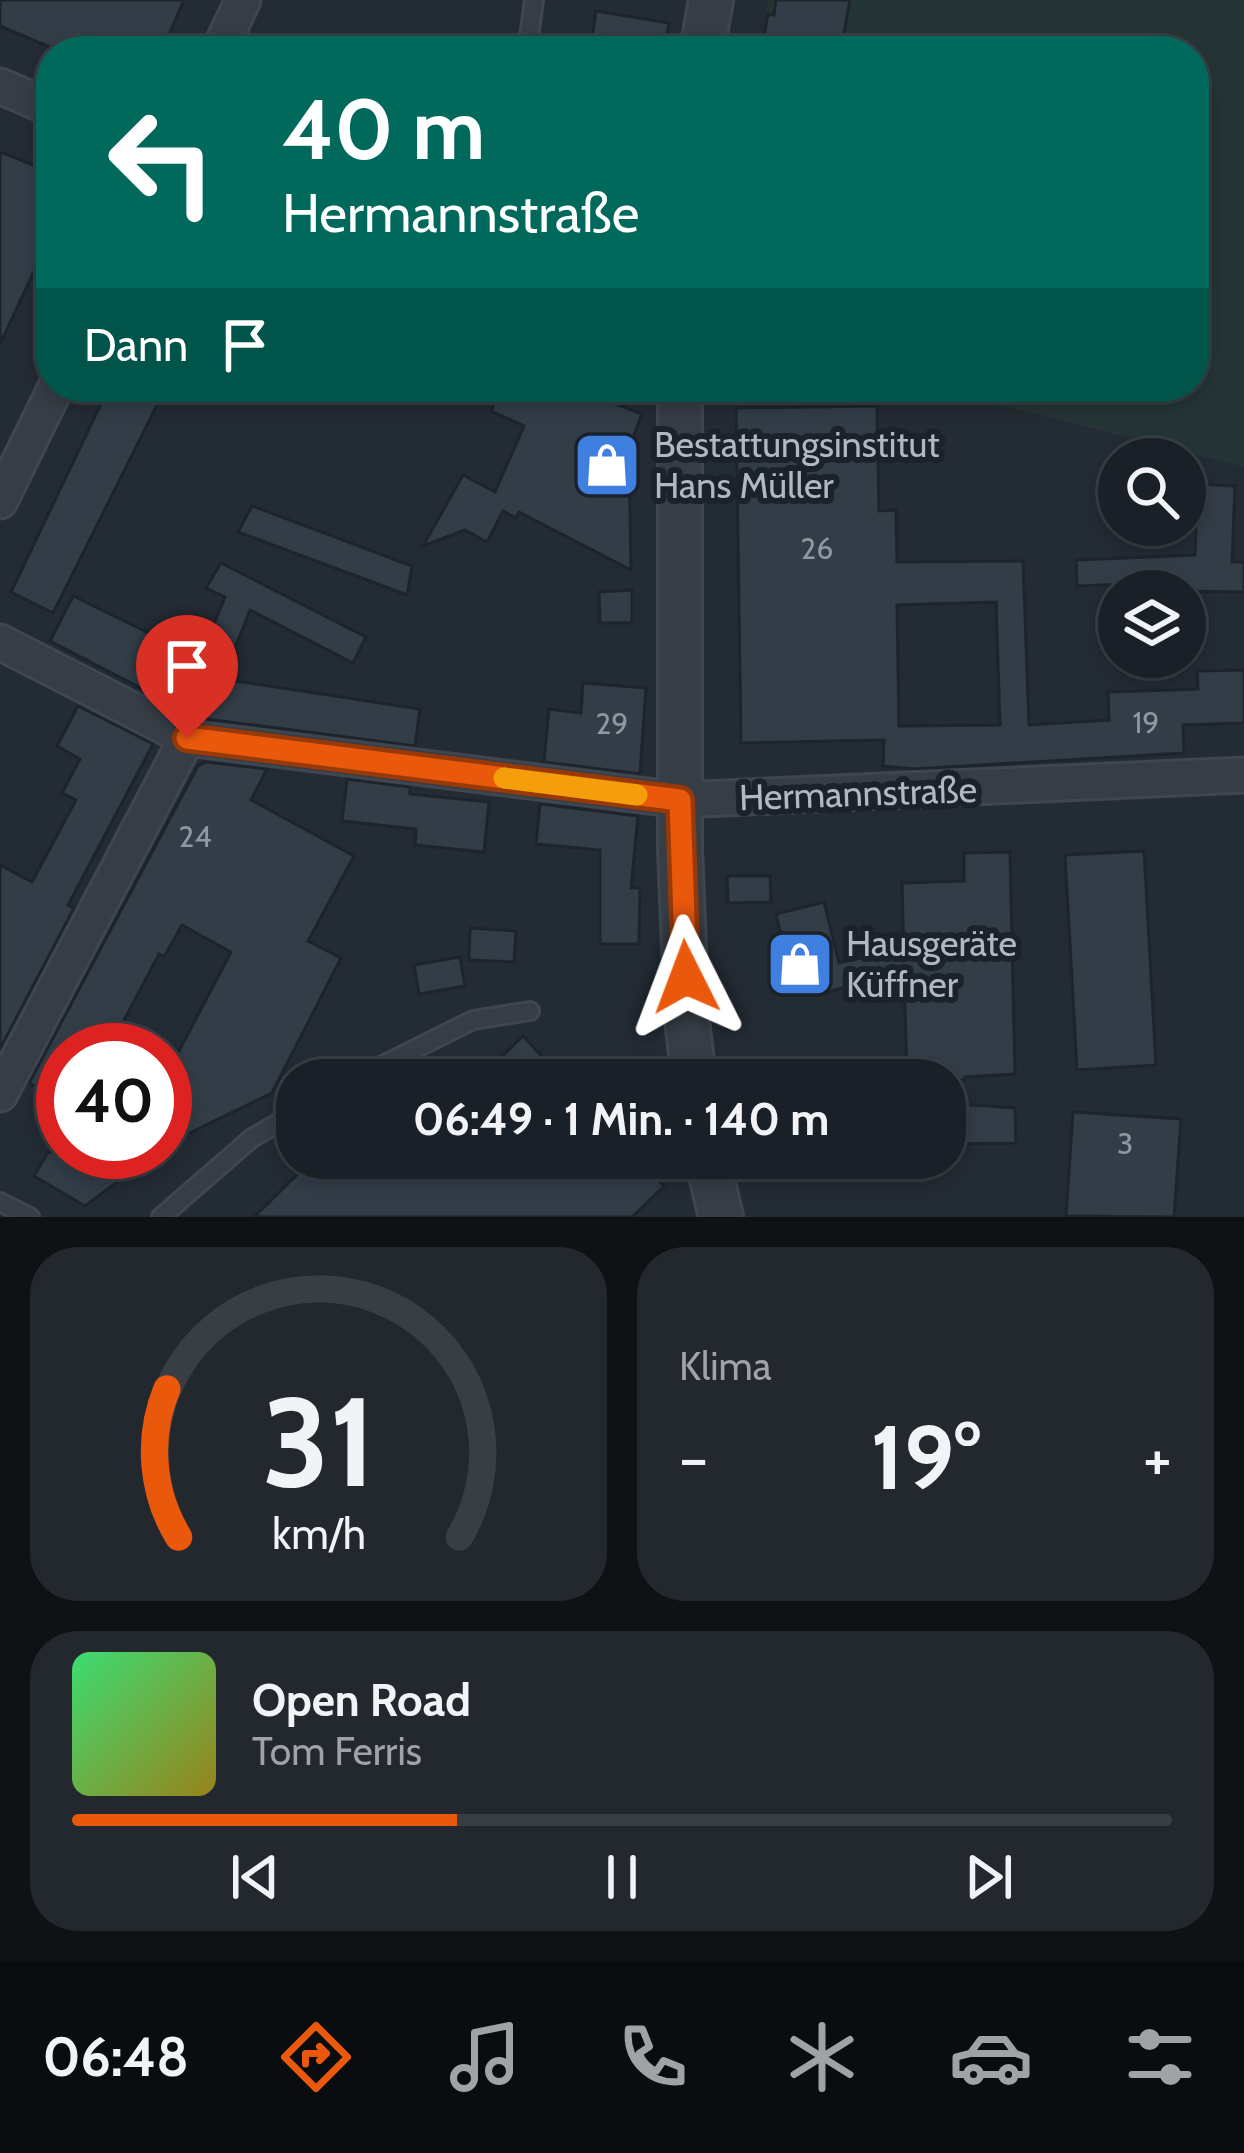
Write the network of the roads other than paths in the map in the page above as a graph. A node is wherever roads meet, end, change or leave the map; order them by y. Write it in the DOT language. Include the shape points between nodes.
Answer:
graph roads {
  1 [pos="243,0"];
  2 [pos="534,0"];
  3 [pos="711,0"];
  4 [pos="225,36"];
  5 [pos="529,36"];
  6 [pos="705,36"];
  7 [pos="0,86"];
  8 [pos="36,102"];
  9 [pos="49,402"];
  10 [pos="676,402"];
  11 [pos="0,501"];
  12 [pos="0,642"];
  13 [pos="187,738"];
  14 [pos="1244,775"];
  15 [pos="680,800"];
  16 [pos="530,1011"];
  17 [pos="389,1059"];
  18 [pos="692,1059"];
  19 [pos="0,1094"];
  20 [pos="276,1124"];
  21 [pos="711,1179"];
  22 [pos="0,1202"];
  23 [pos="30,1217"];
  24 [pos="161,1217"];
  25 [pos="721,1217"];
  1 -- 4 [label="street"];
  2 -- 5 [label="lane"];
  3 -- 6 [label="street"];
  7 -- 8 [label="street"];
  9 -- 11 [label="street"];
  10 -- 15 [label="street"];
  12 -- 13 [label="street"];
  13 -- 15 [label="street, Hermannstraße"];
  13 -- 19 [label="street"];
  14 -- 15 [label="street, Hermannstraße"];
  15 -- 18 [label="street"];
  16 -- 17 [label="lane" via="473,1020"];
  20 -- 24 [label="lane"];
  21 -- 25 [label="street"];
  22 -- 23 [label="lane"];
}
